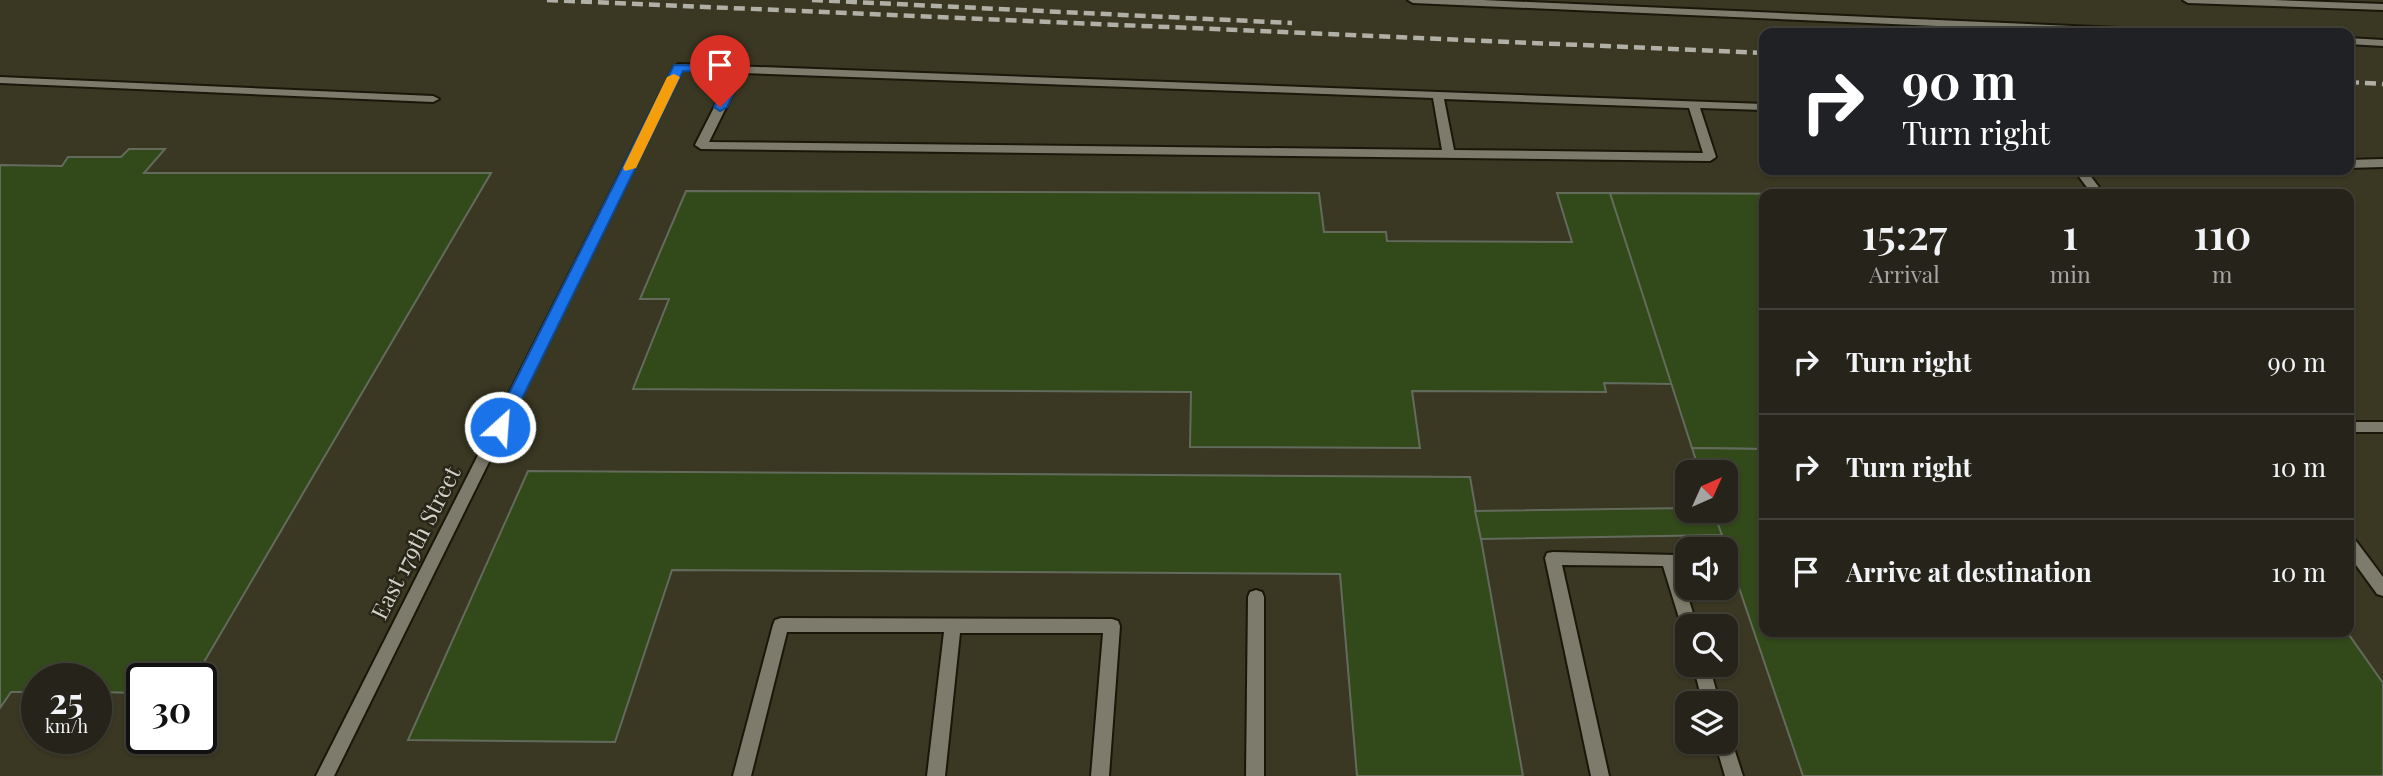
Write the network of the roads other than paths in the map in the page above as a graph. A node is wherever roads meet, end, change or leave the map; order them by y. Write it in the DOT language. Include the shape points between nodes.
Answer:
graph roads {
  1 [pos="1413,0"];
  2 [pos="2188,0"];
  3 [pos="2383,7"];
  4 [pos="2051,28"];
  5 [pos="2354,41"];
  6 [pos="2383,43"];
  7 [pos="739,70"];
  8 [pos="0,80"];
  9 [pos="1438,95"];
  10 [pos="433,99"];
  11 [pos="1693,104"];
  12 [pos="1759,107"];
  13 [pos="1449,154"];
  14 [pos="2383,163"];
  15 [pos="2354,164"];
  16 [pos="2354,426"];
  17 [pos="2383,427"];
  18 [pos="2354,549"];
  19 [pos="2383,589"];
  20 [pos="1256,597"];
  21 [pos="1685,614"];
  22 [pos="953,625"];
  23 [pos="1728,754"];
  24 [pos="326,776"];
  25 [pos="742,776"];
  26 [pos="936,776"];
  27 [pos="1100,776"];
  28 [pos="1255,776"];
  29 [pos="1600,776"];
  30 [pos="1734,776"];
  1 -- 4 [label="street"];
  2 -- 3 [label="street"];
  5 -- 6 [label="street"];
  7 -- 9 [label="street"];
  7 -- 13 [label="street" via="701,145"];
  7 -- 24 [label="street, East 179th Street" via="679,67"];
  8 -- 10 [label="street"];
  9 -- 11 [label="street"];
  9 -- 13 [label="street"];
  11 -- 12 [label="street"];
  11 -- 13 [label="street" via="1710,157"];
  14 -- 15 [label="street"];
  16 -- 17 [label="street"];
  18 -- 19 [label="street"];
  20 -- 28 [label="street"];
  21 -- 29 [label="street" via="1669,560 1552,558"];
  22 -- 25 [label="street" via="781,625"];
  22 -- 26 [label="street"];
  22 -- 27 [label="street" via="1112,626"];
  23 -- 30 [label="street"];
}
